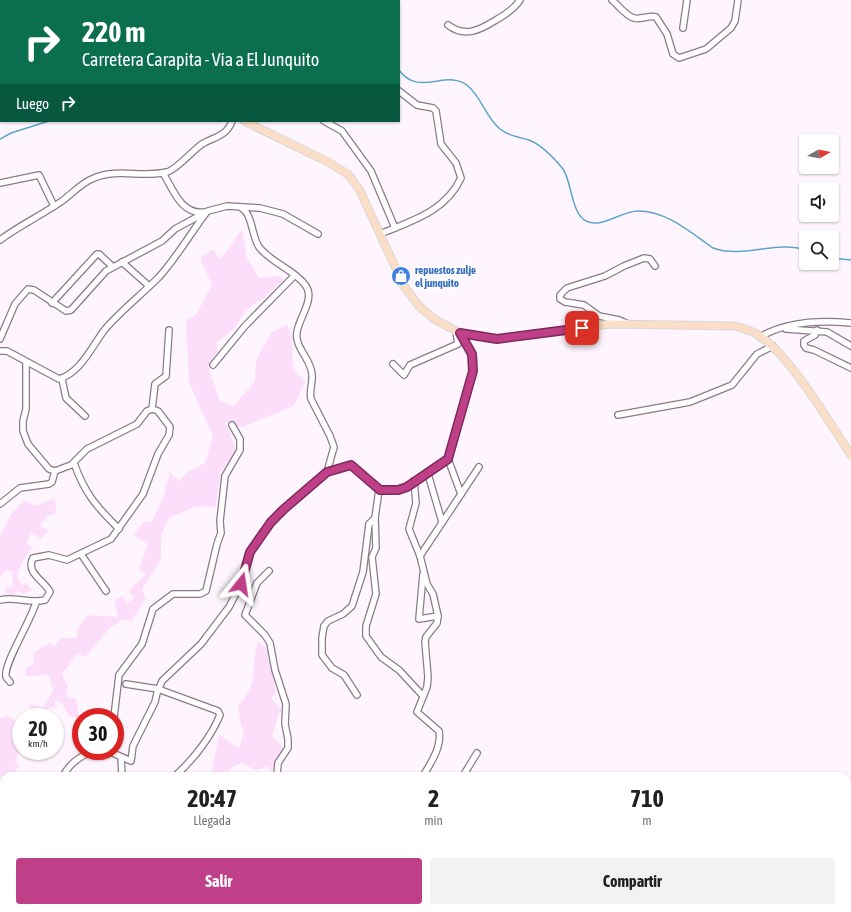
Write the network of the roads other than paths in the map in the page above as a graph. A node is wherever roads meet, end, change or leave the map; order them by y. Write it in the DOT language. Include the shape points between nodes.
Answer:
graph roads {
  1 [pos="520,0"];
  2 [pos="612,0"];
  3 [pos="687,0"];
  4 [pos="738,0"];
  5 [pos="448,25"];
  6 [pos="683,28"];
  7 [pos="400,92"];
  8 [pos="232,122"];
  9 [pos="246,122"];
  10 [pos="326,122"];
  11 [pos="163,173"];
  12 [pos="0,183"];
  13 [pos="54,206"];
  14 [pos="240,206"];
  15 [pos="208,211"];
  16 [pos="395,228"];
  17 [pos="318,234"];
  18 [pos="380,234"];
  19 [pos="0,240"];
  20 [pos="122,262"];
  21 [pos="655,266"];
  22 [pos="113,267"];
  23 [pos="294,276"];
  24 [pos="149,286"];
  25 [pos="52,303"];
  26 [pos="851,323"];
  27 [pos="628,324"];
  28 [pos="780,329"];
  29 [pos="170,330"];
  30 [pos="817,330"];
  31 [pos="458,332"];
  32 [pos="760,337"];
  33 [pos="0,339"];
  34 [pos="773,346"];
  35 [pos="851,346"];
  36 [pos="0,351"];
  37 [pos="26,362"];
  38 [pos="393,364"];
  39 [pos="214,365"];
  40 [pos="851,368"];
  41 [pos="62,378"];
  42 [pos="152,409"];
  43 [pos="618,415"];
  44 [pos="85,416"];
  45 [pos="232,425"];
  46 [pos="851,455"];
  47 [pos="448,459"];
  48 [pos="74,463"];
  49 [pos="479,467"];
  50 [pos="55,471"];
  51 [pos="327,472"];
  52 [pos="428,474"];
  53 [pos="414,481"];
  54 [pos="380,490"];
  55 [pos="461,494"];
  56 [pos="0,504"];
  57 [pos="375,518"];
  58 [pos="442,522"];
  59 [pos="119,529"];
  60 [pos="81,554"];
  61 [pos="420,556"];
  62 [pos="269,571"];
  63 [pos="423,571"];
  64 [pos="106,591"];
  65 [pos="0,600"];
  66 [pos="36,602"];
  67 [pos="438,616"];
  68 [pos="10,682"];
  69 [pos="126,684"];
  70 [pos="158,689"];
  71 [pos="357,696"];
  72 [pos="423,696"];
  73 [pos="115,708"];
  74 [pos="478,753"];
  75 [pos="124,758"];
  76 [pos="77,760"];
  77 [pos="121,760"];
  78 [pos="66,772"];
  79 [pos="122,772"];
  80 [pos="180,772"];
  81 [pos="277,772"];
  82 [pos="425,772"];
  83 [pos="466,772"];
  1 -- 5 [label="street" via="509,12 479,31 464,33"];
  2 -- 4 [label="street" via="634,19 656,17 667,34 675,56 679,58 706,49 731,28 735,21"];
  3 -- 6 [label="street"];
  7 -- 16 [label="street" via="418,105 436,111 441,144 456,163 461,178 448,197 436,208 424,217"];
  8 -- 11 [label="street" via="218,138 197,147 176,167"];
  9 -- 18 [label="main road" via="349,175 360,191"];
  10 -- 16 [label="street" via="342,131 371,170"];
  11 -- 13 [label="street" via="120,173 94,178"];
  11 -- 15 [label="street" via="183,206 198,213"];
  12 -- 13 [label="street" via="39,175"];
  13 -- 19 [label="street"];
  14 -- 15 [label="street" via="227,206"];
  14 -- 17 [label="street" via="283,214"];
  14 -- 23 [label="street" via="248,214 253,236 260,248"];
  15 -- 20 [label="street" via="180,226 162,241"];
  15 -- 24 [label="street" via="180,252"];
  16 -- 18 [label="street"];
  18 -- 31 [label="main road" via="404,286 418,305 434,319"];
  20 -- 22 [label="street"];
  20 -- 24 [label="street"];
  21 -- 27 [label="street" via="650,259 644,258 605,276 567,288 560,295 560,299 565,302 584,305 599,316"];
  22 -- 25 [label="street" via="106,271 71,310 66,311"];
  22 -- 25 [label="street" via="97,254"];
  23 -- 39 [label="street" via="245,326"];
  23 -- 51 [label="street" via="309,292 296,336 312,374 311,399 334,447"];
  24 -- 41 [label="street" via="107,328 77,368"];
  25 -- 33 [label="street" via="34,290 28,289 23,292"];
  26 -- 28 [label="street" via="801,323"];
  27 -- 31 [label="main road" via="497,339"];
  27 -- 32 [label="main road" via="734,326 754,332"];
  28 -- 30 [label="street"];
  28 -- 32 [label="street"];
  29 -- 42 [label="street" via="166,376 155,384"];
  30 -- 35 [label="street" via="827,332"];
  30 -- 40 [label="street" via="815,335 804,341 806,348"];
  31 -- 38 [label="street" via="458,344 410,365 404,375"];
  31 -- 47 [label="street" via="472,354 473,371"];
  32 -- 34 [label="main road"];
  34 -- 43 [label="street" via="757,354 732,385 690,402"];
  34 -- 46 [label="main road" via="798,377"];
  36 -- 37 [label="street" via="7,351"];
  37 -- 41 [label="street"];
  37 -- 50 [label="street" via="26,409 23,430 33,451 49,469"];
  41 -- 44 [label="street" via="66,398"];
  42 -- 48 [label="street" via="147,411 137,424 86,449"];
  42 -- 59 [label="street" via="158,411 167,422 169,435 158,454 143,494"];
  45 -- 73 [label="street" via="240,439 240,450 225,476 221,534 206,591 200,594 173,594 153,609 142,644 119,675"];
  47 -- 52 [label="street"];
  47 -- 55 [label="street"];
  48 -- 50 [label="street"];
  48 -- 59 [label="street" via="88,495 97,508"];
  49 -- 55 [label="street"];
  50 -- 56 [label="street" via="49,484 20,488"];
  51 -- 54 [label="street" via="351,465"];
  51 -- 70 [label="street" via="284,509 263,532 250,552 241,584 229,606 201,644 162,681"];
  52 -- 53 [label="street"];
  52 -- 58 [label="street"];
  53 -- 54 [label="street" via="398,490"];
  53 -- 61 [label="street" via="416,503 409,529"];
  54 -- 57 [label="street"];
  55 -- 58 [label="street"];
  57 -- 71 [label="street" via="369,524 363,572 352,606 328,621 324,626 322,638 322,655 332,668 344,675"];
  57 -- 72 [label="street" via="376,548 372,557 372,569 376,594 366,626 366,636 381,657 400,670"];
  58 -- 61 [label="street"];
  59 -- 60 [label="street" via="111,539"];
  60 -- 64 [label="street"];
  60 -- 66 [label="street" via="66,560 49,555 33,558 31,567 34,574 50,592 45,600"];
  61 -- 63 [label="street"];
  62 -- 81 [label="street" via="257,583 246,615 270,643 275,670 286,704 288,748 278,763"];
  63 -- 67 [label="street" via="433,594"];
  63 -- 67 [label="street" via="419,619"];
  65 -- 66 [label="street" via="13,598"];
  66 -- 68 [label="street" via="7,667 6,676"];
  67 -- 72 [label="street" via="438,623 425,642 428,678"];
  69 -- 70 [label="street"];
  70 -- 75 [label="street" via="155,702 133,746 131,762"];
  70 -- 80 [label="street" via="218,710 220,714 206,740"];
  72 -- 82 [label="street" via="417,712 439,730 440,736 436,752"];
  74 -- 83 [label="street"];
  76 -- 78 [label="street"];
  77 -- 79 [label="street"];
}
